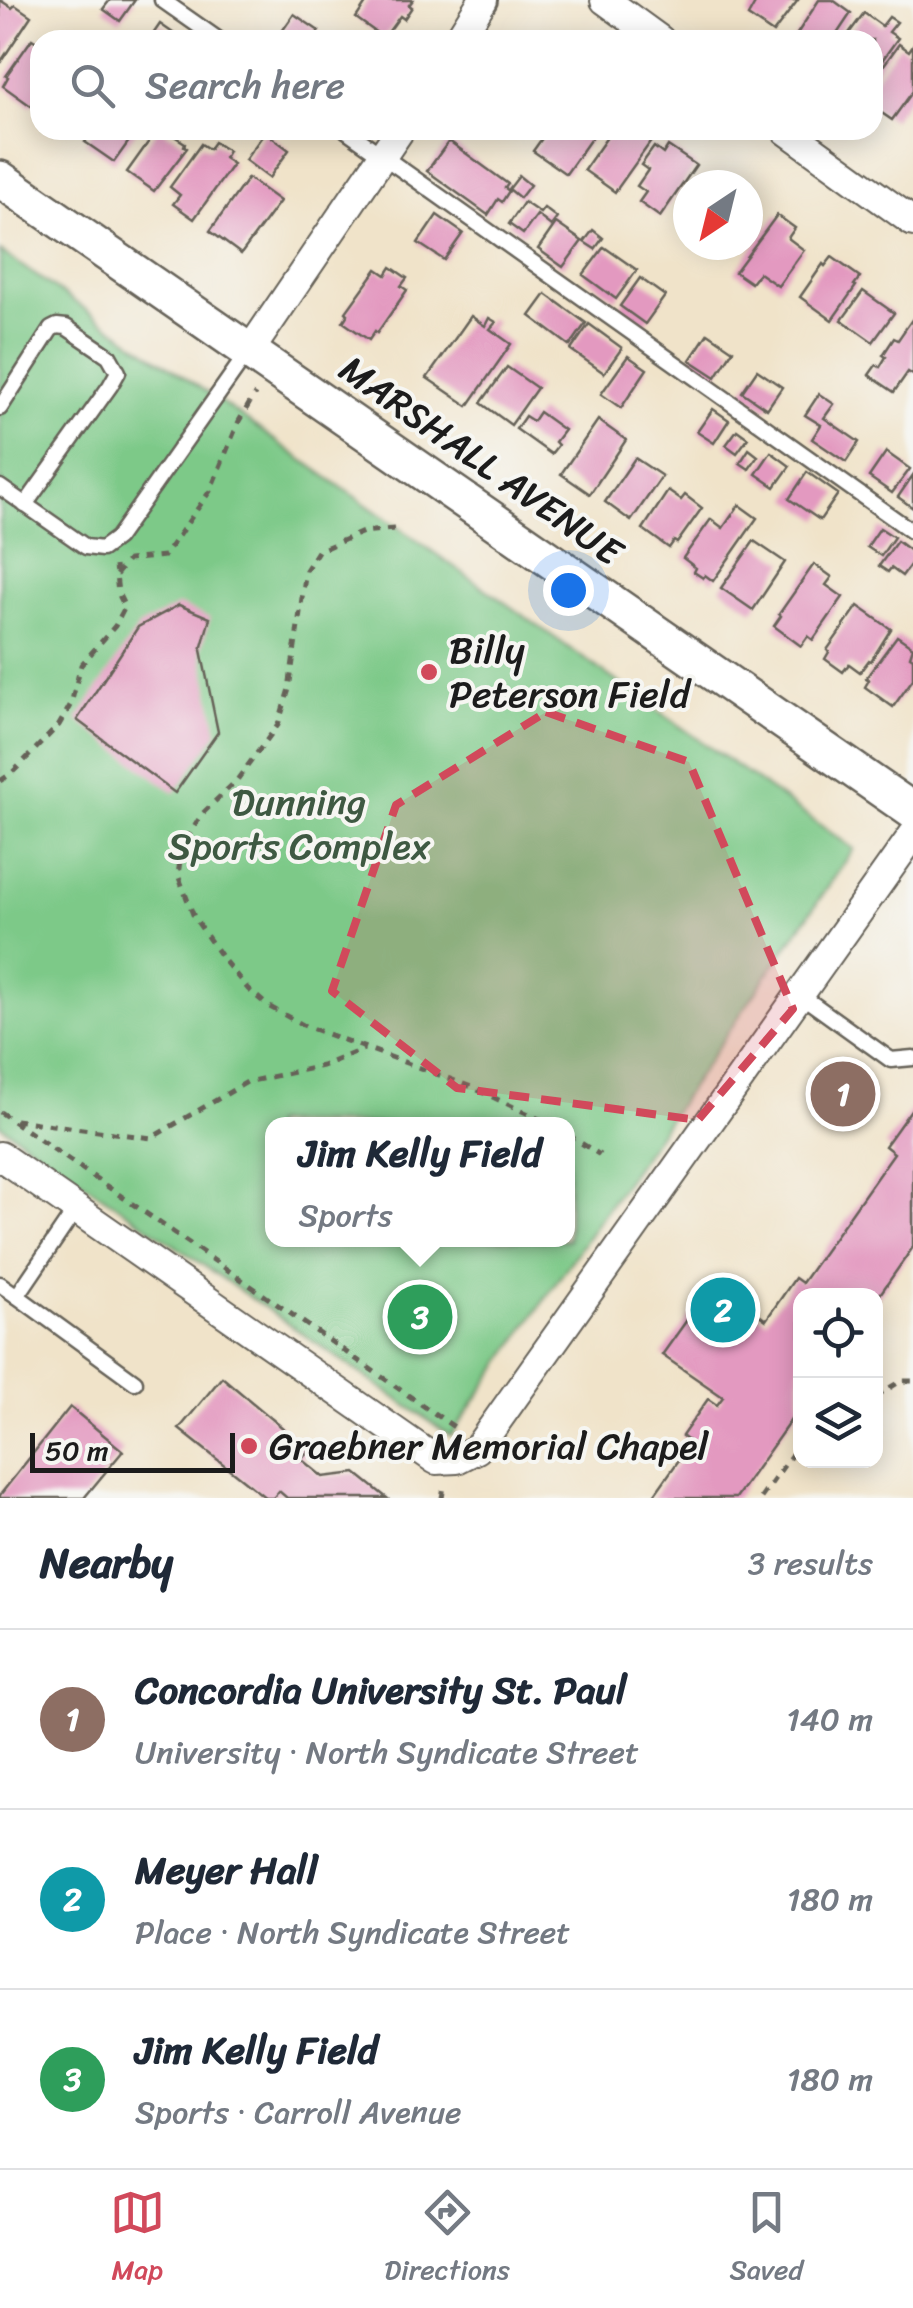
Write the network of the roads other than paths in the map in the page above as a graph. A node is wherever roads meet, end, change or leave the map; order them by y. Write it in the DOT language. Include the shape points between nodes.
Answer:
graph roads {
  1 [pos="162,0"];
  2 [pos="483,0"];
  3 [pos="605,0"];
  4 [pos="204,30"];
  5 [pos="464,30"];
  6 [pos="646,30"];
  7 [pos="360,140"];
  8 [pos="393,140"];
  9 [pos="800,140"];
  10 [pos="383,156"];
  11 [pos="0,179"];
  12 [pos="913,222"];
  13 [pos="249,352"];
  14 [pos="0,408"];
  15 [pos="0,488"];
  16 [pos="25,505"];
  17 [pos="913,532"];
  18 [pos="913,811"];
  19 [pos="913,835"];
  20 [pos="799,994"];
  21 [pos="913,1058"];
  22 [pos="0,1156"];
  23 [pos="76,1209"];
  24 [pos="0,1284"];
  25 [pos="17,1296"];
  26 [pos="135,1382"];
  1 -- 4 [label="lane"];
  2 -- 5 [label="street"];
  3 -- 6 [label="street"];
  7 -- 10 [label="lane"];
  8 -- 10 [label="street"];
  9 -- 12 [label="street"];
  10 -- 13 [label="street"];
  10 -- 17 [label="lane"];
  11 -- 13 [label="street, MARSHALL AVENUE"];
  13 -- 16 [label="lane" via="117,538 102,549 86,547"];
  13 -- 18 [label="street, MARSHALL AVENUE"];
  14 -- 16 [label="lane" via="57,326 110,356 118,372"];
  15 -- 16 [label="lane"];
  19 -- 20 [label="street"];
  20 -- 21 [label="lane" via="891,1060"];
  20 -- 23 [label="street" via="477,1449 456,1447 436,1460"];
  22 -- 23 [label="street"];
  23 -- 25 [label="lane"];
  24 -- 25 [label="lane"];
  25 -- 26 [label="lane"];
}
